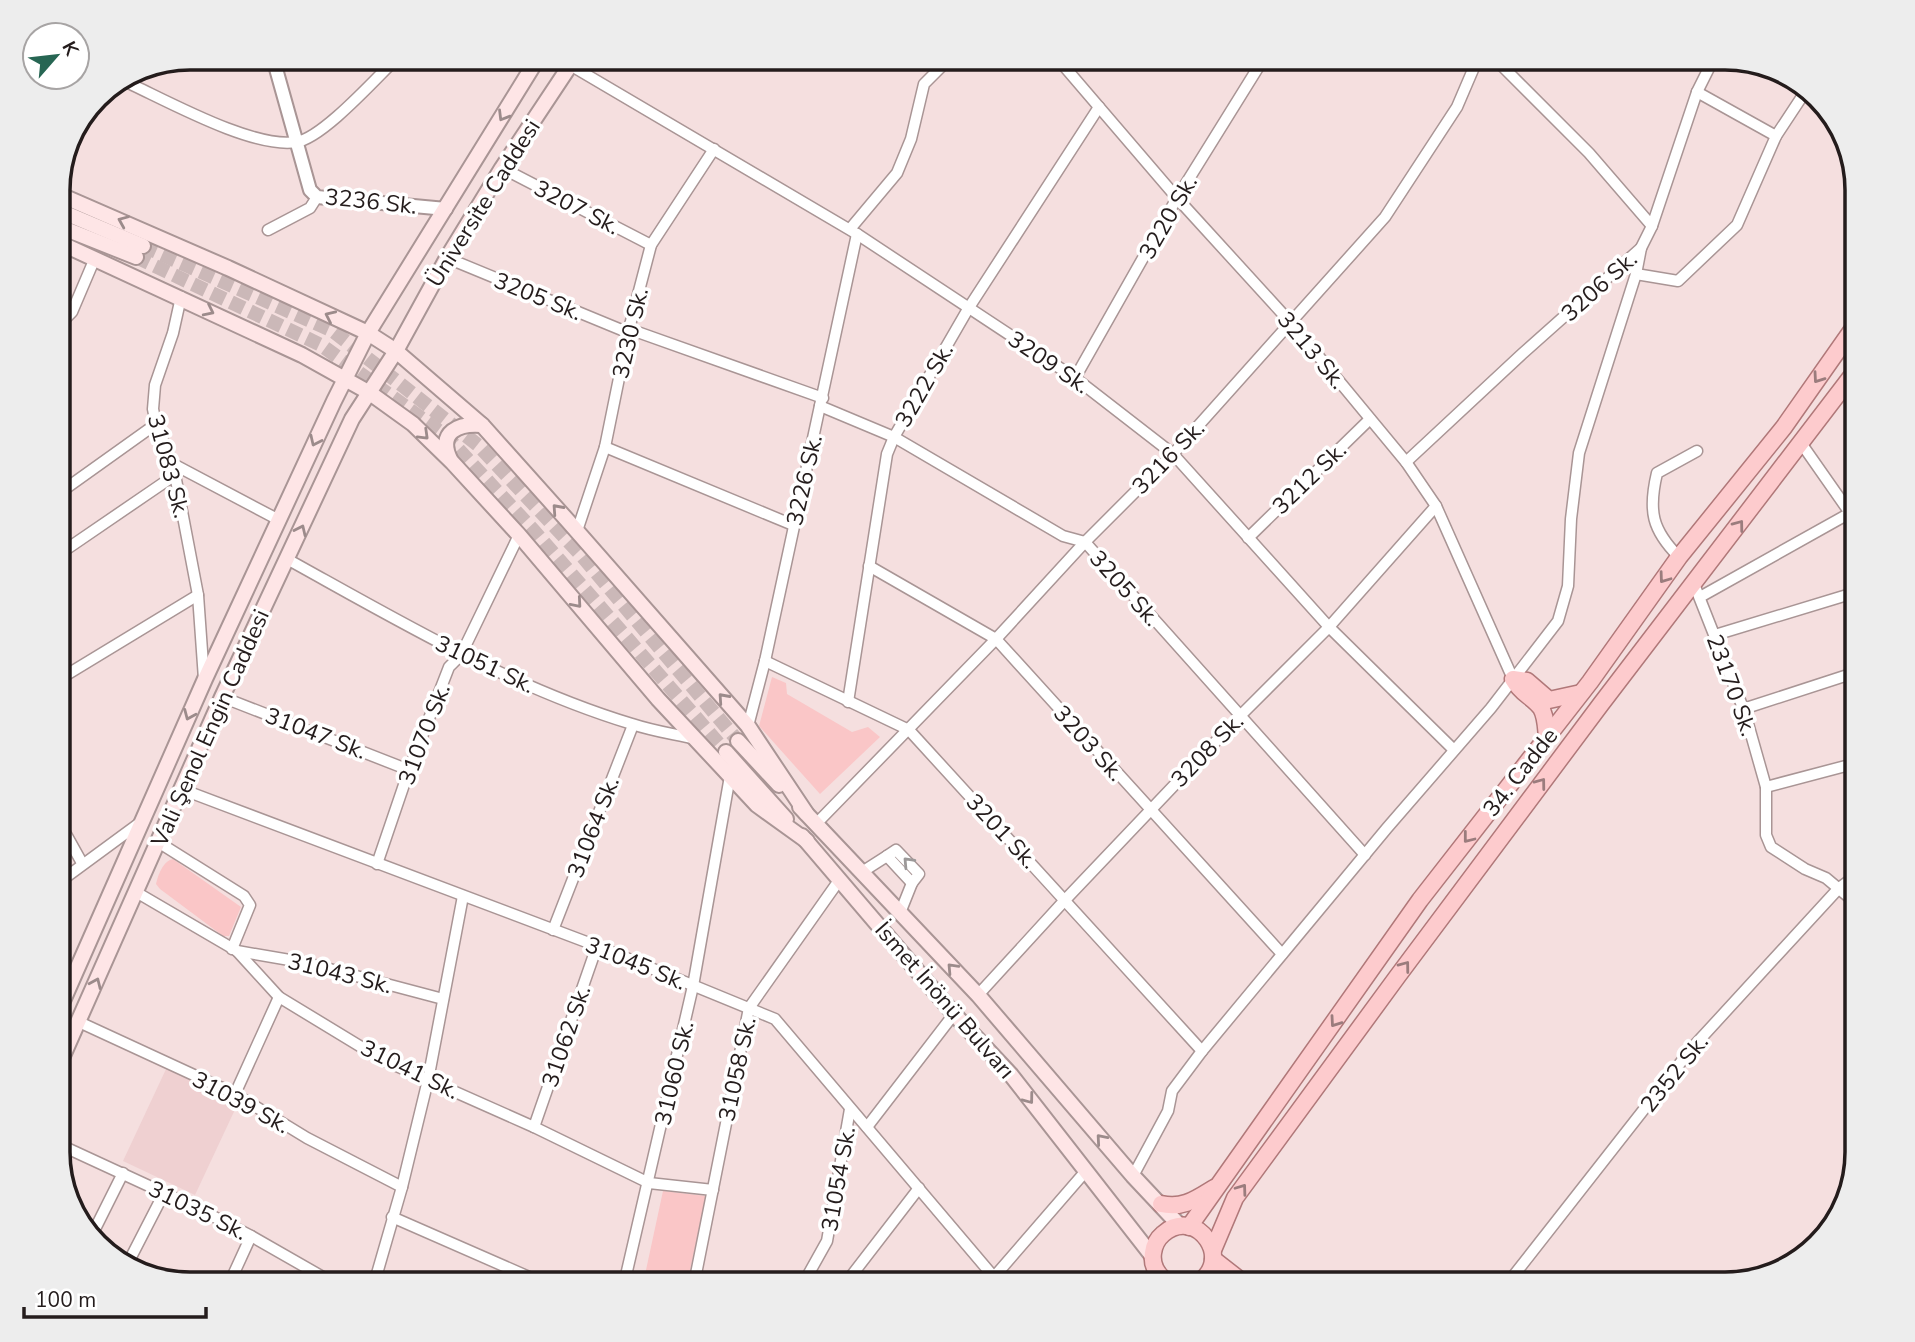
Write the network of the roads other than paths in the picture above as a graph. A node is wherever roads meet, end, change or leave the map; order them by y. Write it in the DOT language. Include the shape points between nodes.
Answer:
graph roads {
  1 [pos="276,70"];
  2 [pos="384,70"];
  3 [pos="531,70"];
  4 [pos="567,70"];
  5 [pos="587,70"];
  6 [pos="938,70"];
  7 [pos="1067,70"];
  8 [pos="1257,70"];
  9 [pos="1473,70"];
  10 [pos="1506,70"];
  11 [pos="1708,70"];
  12 [pos="133,85"];
  13 [pos="1697,92"];
  14 [pos="1801,98"];
  15 [pos="1099,107"];
  16 [pos="1776,136"];
  17 [pos="297,143"];
  18 [pos="714,149"];
  19 [pos="502,168"];
  20 [pos="317,197"];
  21 [pos="1177,198"];
  22 [pos="70,199"];
  23 [pos="446,209"];
  24 [pos="70,216"];
  25 [pos="1652,226"];
  26 [pos="70,230"];
  27 [pos="268,230"];
  28 [pos="854,232"];
  29 [pos="652,245"];
  30 [pos="70,247"];
  31 [pos="1642,248"];
  32 [pos="95,258"];
  33 [pos="447,258"];
  34 [pos="1636,274"];
  35 [pos="181,297"];
  36 [pos="968,309"];
  37 [pos="70,314"];
  38 [pos="1291,323"];
  39 [pos="629,331"];
  40 [pos="368,333"];
  41 [pos="1845,340"];
  42 [pos="396,351"];
  43 [pos="1075,378"];
  44 [pos="344,379"];
  45 [pos="1845,385"];
  46 [pos="370,393"];
  47 [pos="822,402"];
  48 [pos="1370,419"];
  49 [pos="156,424"];
  50 [pos="482,425"];
  51 [pos="894,438"];
  52 [pos="1801,443"];
  53 [pos="605,447"];
  54 [pos="1697,451"];
  55 [pos="1173,454"];
  56 [pos="452,462"];
  57 [pos="1406,462"];
  58 [pos="174,470"];
  59 [pos="70,485"];
  60 [pos="1436,506"];
  61 [pos="1845,506"];
  62 [pos="279,520"];
  63 [pos="1845,521"];
  64 [pos="793,525"];
  65 [pos="577,531"];
  66 [pos="519,535"];
  67 [pos="1248,538"];
  68 [pos="1085,542"];
  69 [pos="70,546"];
  70 [pos="1679,557"];
  71 [pos="287,559"];
  72 [pos="869,566"];
  73 [pos="1697,591"];
  74 [pos="198,595"];
  75 [pos="1845,596"];
  76 [pos="1329,628"];
  77 [pos="1715,635"];
  78 [pos="996,639"];
  79 [pos="461,655"];
  80 [pos="765,661"];
  81 [pos="70,673"];
  82 [pos="1845,676"];
  83 [pos="1513,679"];
  84 [pos="205,680"];
  85 [pos="1581,693"];
  86 [pos="222,697"];
  87 [pos="848,702"];
  88 [pos="1545,704"];
  89 [pos="1743,709"];
  90 [pos="1240,716"];
  91 [pos="633,725"];
  92 [pos="748,726"];
  93 [pos="909,730"];
  94 [pos="1547,737"];
  95 [pos="695,739"];
  96 [pos="738,741"];
  97 [pos="1454,750"];
  98 [pos="726,752"];
  99 [pos="1845,766"];
  100 [pos="409,769"];
  101 [pos="730,776"];
  102 [pos="1766,788"];
  103 [pos="181,789"];
  104 [pos="1150,811"];
  105 [pos="806,813"];
  106 [pos="145,819"];
  107 [pos="816,824"];
  108 [pos="807,841"];
  109 [pos="70,842"];
  110 [pos="158,842"];
  111 [pos="1365,855"];
  112 [pos="82,863"];
  113 [pos="377,864"];
  114 [pos="70,873"];
  115 [pos="862,873"];
  116 [pos="840,879"];
  117 [pos="1845,884"];
  118 [pos="1839,888"];
  119 [pos="136,892"];
  120 [pos="1845,893"];
  121 [pos="463,896"];
  122 [pos="1065,900"];
  123 [pos="900,913"];
  124 [pos="553,930"];
  125 [pos="597,946"];
  126 [pos="234,950"];
  127 [pos="1282,954"];
  128 [pos="70,982"];
  129 [pos="693,986"];
  130 [pos="978,995"];
  131 [pos="279,998"];
  132 [pos="443,999"];
  133 [pos="749,1008"];
  134 [pos="954,1014"];
  135 [pos="79,1022"];
  136 [pos="70,1042"];
  137 [pos="1202,1051"];
  138 [pos="428,1080"];
  139 [pos="235,1094"];
  140 [pos="850,1109"];
  141 [pos="534,1127"];
  142 [pos="867,1127"];
  143 [pos="70,1149"];
  144 [pos="1085,1172"];
  145 [pos="123,1173"];
  146 [pos="1133,1176"];
  147 [pos="649,1183"];
  148 [pos="1222,1183"];
  149 [pos="401,1187"];
  150 [pos="919,1188"];
  151 [pos="713,1190"];
  152 [pos="164,1193"];
  153 [pos="1161,1204"];
  154 [pos="393,1217"];
  155 [pos="96,1226"];
  156 [pos="1185,1227"];
  157 [pos="251,1236"];
  158 [pos="1213,1255"];
  159 [pos="131,1257"];
  160 [pos="234,1272"];
  161 [pos="314,1272"];
  162 [pos="377,1272"];
  163 [pos="518,1272"];
  164 [pos="627,1272"];
  165 [pos="696,1272"];
  166 [pos="810,1272"];
  167 [pos="854,1272"];
  168 [pos="985,1272"];
  169 [pos="998,1272"];
  170 [pos="1153,1272"];
  171 [pos="1208,1272"];
  172 [pos="1232,1272"];
  173 [pos="1516,1272"];
  1 -- 17 [label="street, 3236 Sk."];
  2 -- 17 [label="street" via="325,127"];
  3 -- 23 [label="main road, Üniversite Caddesi, one-way"];
  4 -- 19 [label="main road, Üniversite Caddesi"];
  5 -- 18 [label="street, 3209 Sk."];
  6 -- 28 [label="street, 3226 Sk." via="925,84 897,173"];
  7 -- 15 [label="street, 3213 Sk."];
  8 -- 21 [label="street, 3220 Sk."];
  9 -- 38 [label="street, 3216 Sk." via="1457,107 1385,217"];
  10 -- 25 [label="street" via="1589,153"];
  11 -- 13 [label="street, 3206 Sk."];
  12 -- 17 [label="street" via="251,139"];
  13 -- 16 [label="street"];
  13 -- 25 [label="street, 3206 Sk."];
  14 -- 16 [label="street"];
  15 -- 21 [label="street, 3213 Sk."];
  15 -- 36 [label="street, 3222 Sk."];
  16 -- 34 [label="street" via="1737,225 1678,281"];
  17 -- 20 [label="street, 3236 Sk." via="310,190"];
  18 -- 28 [label="street, 3209 Sk."];
  18 -- 29 [label="street, 3230 Sk."];
  19 -- 29 [label="street, 3207 Sk."];
  19 -- 33 [label="main road, Üniversite Caddesi"];
  20 -- 23 [label="street, 3236 Sk."];
  20 -- 27 [label="street" via="310,208"];
  21 -- 38 [label="street, 3213 Sk."];
  21 -- 43 [label="street, 3220 Sk."];
  40 -- 22 [label="main road, one-way"];
  23 -- 40 [label="main road, Üniversite Caddesi"];
  24 -- 26 [label="main road" via="139,252"];
  25 -- 31 [label="street, 3206 Sk."];
  28 -- 36 [label="street, 3209 Sk."];
  28 -- 47 [label="street, 3226 Sk."];
  29 -- 39 [label="street, 3230 Sk."];
  30 -- 32 [label="main road"];
  31 -- 34 [label="street"];
  31 -- 57 [label="street, 3206 Sk."];
  32 -- 35 [label="main road"];
  32 -- 37 [label="street"];
  33 -- 39 [label="street, 3205 Sk."];
  33 -- 42 [label="main road, Üniversite Caddesi"];
  34 -- 83 [label="street" via="1579,453 1568,586 1558,621"];
  35 -- 44 [label="main road, one-way"];
  35 -- 49 [label="street, 31083 Sk." via="155,385"];
  36 -- 43 [label="street, 3209 Sk."];
  36 -- 51 [label="street, 3222 Sk."];
  38 -- 48 [label="street, 3213 Sk."];
  38 -- 55 [label="street, 3216 Sk."];
  39 -- 47 [label="street, 3205 Sk."];
  39 -- 53 [label="street, 3230 Sk."];
  40 -- 42 [label="main road"];
  40 -- 44 [label="main road, Üniversite Caddesi"];
  41 -- 70 [label="main road, 34. Cadde, one-way" via="1784,426"];
  42 -- 46 [label="main road, Üniversite Caddesi"];
  42 -- 50 [label="main road"];
  43 -- 55 [label="street, 3209 Sk."];
  44 -- 46 [label="main road"];
  44 -- 62 [label="main road, Vali Şenol Engin Caddesi, one-way"];
  45 -- 52 [label="main road, 34. Cadde"];
  46 -- 56 [label="main road, one-way" via="413,424"];
  71 -- 46 [label="main road, Vali Şenol Engin Caddesi, one-way" via="352,419"];
  47 -- 51 [label="street, 3205 Sk."];
  47 -- 64 [label="street, 3226 Sk."];
  48 -- 57 [label="street, 3213 Sk."];
  48 -- 67 [label="street, 3212 Sk."];
  49 -- 58 [label="street, 31083 Sk."];
  49 -- 59 [label="street"];
  50 -- 56 [label="main road" via="461,425 452,432 446,447"];
  65 -- 50 [label="main road, one-way"];
  51 -- 68 [label="street, 3205 Sk." via="1063,536"];
  51 -- 72 [label="street, 3222 Sk." via="887,454"];
  52 -- 61 [label="street"];
  73 -- 52 [label="main road, 34. Cadde, one-way"];
  53 -- 64 [label="street"];
  53 -- 65 [label="street, 3230 Sk."];
  54 -- 70 [label="street" via="1657,473 1652,492 1653,514 1662,540"];
  55 -- 67 [label="street, 3209 Sk."];
  55 -- 68 [label="street, 3216 Sk."];
  56 -- 66 [label="main road"];
  57 -- 60 [label="street, 3213 Sk."];
  58 -- 62 [label="street"];
  58 -- 69 [label="street"];
  58 -- 74 [label="street, 31083 Sk."];
  60 -- 76 [label="street, 3208 Sk."];
  60 -- 83 [label="street, 3213 Sk."];
  62 -- 84 [label="main road, Vali Şenol Engin Caddesi"];
  63 -- 73 [label="street"];
  64 -- 80 [label="street, 3226 Sk."];
  92 -- 65 [label="main road, one-way"];
  66 -- 79 [label="street, 31070 Sk."];
  66 -- 95 [label="main road, one-way"];
  67 -- 76 [label="street, 3209 Sk."];
  68 -- 78 [label="street, 3216 Sk."];
  68 -- 90 [label="street, 3205 Sk."];
  70 -- 85 [label="main road, 34. Cadde, one-way"];
  71 -- 79 [label="street, 31051 Sk."];
  71 -- 86 [label="main road, Vali Şenol Engin Caddesi"];
  72 -- 78 [label="street, 3203 Sk."];
  72 -- 87 [label="street, 3222 Sk."];
  73 -- 77 [label="street, 23170 Sk."];
  158 -- 73 [label="main road, 34. Cadde, one-way" via="1235,1198 1413,955"];
  74 -- 81 [label="street"];
  74 -- 84 [label="street, 31083 Sk."];
  75 -- 77 [label="street"];
  76 -- 90 [label="street, 3208 Sk."];
  76 -- 97 [label="street, 3209 Sk."];
  77 -- 89 [label="street, 23170 Sk."];
  78 -- 93 [label="street, 3216 Sk."];
  78 -- 104 [label="street, 3203 Sk."];
  79 -- 91 [label="street, 31051 Sk."];
  79 -- 100 [label="street, 31070 Sk." via="449,667"];
  80 -- 87 [label="street, 3201 Sk."];
  80 -- 92 [label="street, 3226 Sk."];
  82 -- 89 [label="street"];
  83 -- 88 [label="main road" via="1527,681"];
  83 -- 97 [label="street"];
  84 -- 106 [label="main road, Vali Şenol Engin Caddesi, one-way"];
  85 -- 88 [label="main road"];
  85 -- 94 [label="main road, 34. Cadde"];
  86 -- 100 [label="street, 31047 Sk."];
  86 -- 103 [label="main road, Vali Şenol Engin Caddesi"];
  87 -- 93 [label="street, 3201 Sk."];
  88 -- 94 [label="main road"];
  89 -- 102 [label="street, 23170 Sk."];
  90 -- 104 [label="street, 3208 Sk."];
  90 -- 111 [label="street, 3205 Sk."];
  91 -- 95 [label="street, 31051 Sk."];
  91 -- 124 [label="street, 31064 Sk."];
  92 -- 105 [label="main road"];
  93 -- 107 [label="street, 3216 Sk."];
  93 -- 122 [label="street, 3201 Sk."];
  94 -- 148 [label="main road, 34. Cadde, one-way" via="1420,900"];
  95 -- 101 [label="main road"];
  96 -- 105 [label="main road, İsmet İnönü Bulvarı"];
  97 -- 111 [label="street"];
  98 -- 108 [label="main road, İsmet İnönü Bulvarı"];
  99 -- 102 [label="street"];
  100 -- 113 [label="street, 31070 Sk."];
  101 -- 108 [label="main road" via="757,805"];
  101 -- 129 [label="street, 31060 Sk."];
  102 -- 118 [label="street, 23170 Sk." via="1766,835 1771,847"];
  103 -- 110 [label="main road, Vali Şenol Engin Caddesi"];
  103 -- 113 [label="street, 31045 Sk."];
  104 -- 122 [label="street, 3208 Sk."];
  104 -- 127 [label="street, 3203 Sk."];
  105 -- 107 [label="main road, İsmet İnönü Bulvarı"];
  106 -- 112 [label="street"];
  106 -- 128 [label="main road, Vali Şenol Engin Caddesi"];
  107 -- 115 [label="main road, İsmet İnönü Bulvarı"];
  108 -- 116 [label="main road, İsmet İnönü Bulvarı"];
  109 -- 112 [label="street"];
  110 -- 119 [label="main road, Vali Şenol Engin Caddesi"];
  110 -- 126 [label="street" via="244,896 250,905"];
  111 -- 127 [label="street"];
  112 -- 114 [label="street"];
  113 -- 121 [label="street, 31045 Sk."];
  115 -- 123 [label="main road, İsmet İnönü Bulvarı"];
  123 -- 115 [label="street, one-way" via="912,883 887,856"];
  116 -- 133 [label="street, 31058 Sk."];
  116 -- 134 [label="main road, İsmet İnönü Bulvarı"];
  117 -- 118 [label="street, 2352 Sk."];
  118 -- 120 [label="street"];
  118 -- 173 [label="street, 2352 Sk." via="1692,1048"];
  119 -- 126 [label="street, 31041 Sk."];
  135 -- 119 [label="main road, Vali Şenol Engin Caddesi, one-way"];
  121 -- 124 [label="street, 31045 Sk."];
  121 -- 132 [label="street"];
  122 -- 130 [label="street, 3208 Sk."];
  122 -- 137 [label="street, 3201 Sk."];
  130 -- 123 [label="main road, İsmet İnönü Bulvarı, one-way"];
  124 -- 125 [label="street, 31045 Sk."];
  125 -- 129 [label="street, 31045 Sk."];
  125 -- 141 [label="street, 31062 Sk."];
  126 -- 131 [label="street, 31041 Sk."];
  126 -- 132 [label="street, 31043 Sk." via="307,963"];
  127 -- 137 [label="street"];
  129 -- 133 [label="street, 31045 Sk."];
  129 -- 147 [label="street, 31060 Sk."];
  146 -- 130 [label="main road, İsmet İnönü Bulvarı, one-way"];
  131 -- 138 [label="street, 31041 Sk." via="381,1059"];
  131 -- 139 [label="street"];
  132 -- 138 [label="street"];
  133 -- 140 [label="street, 31045 Sk." via="775,1019"];
  133 -- 151 [label="street, 31058 Sk."];
  134 -- 142 [label="street, 31054 Sk."];
  134 -- 144 [label="main road, İsmet İnönü Bulvarı, one-way" via="1011,1075"];
  135 -- 136 [label="main road, Vali Şenol Engin Caddesi"];
  135 -- 139 [label="street, 31039 Sk."];
  137 -- 146 [label="street" via="1172,1091 1168,1111"];
  138 -- 141 [label="street, 31041 Sk."];
  138 -- 149 [label="street"];
  139 -- 149 [label="street, 31039 Sk."];
  140 -- 142 [label="street, 31045 Sk."];
  140 -- 166 [label="street, 31054 Sk." via="827,1241"];
  141 -- 147 [label="street, 31041 Sk."];
  142 -- 150 [label="street, 31045 Sk."];
  143 -- 145 [label="street, 31035 Sk."];
  144 -- 169 [label="street"];
  144 -- 170 [label="main road, İsmet İnönü Bulvarı"];
  145 -- 152 [label="street, 31035 Sk."];
  145 -- 155 [label="street"];
  146 -- 153 [label="main road, İsmet İnönü Bulvarı"];
  147 -- 151 [label="street, 31041 Sk."];
  147 -- 164 [label="street, 31060 Sk."];
  148 -- 153 [label="main road" via="1191,1202 1175,1207"];
  148 -- 156 [label="main road, 34. Cadde"];
  149 -- 154 [label="street"];
  150 -- 167 [label="street"];
  150 -- 168 [label="street, 31045 Sk."];
  151 -- 165 [label="street, 31058 Sk."];
  152 -- 157 [label="street, 31035 Sk."];
  152 -- 159 [label="street"];
  153 -- 156 [label="main road, İsmet İnönü Bulvarı"];
  154 -- 162 [label="street"];
  154 -- 163 [label="street"];
  156 -- 158 [label="main road" via="1203,1233"];
  156 -- 170 [label="main road, 34. Cadde" via="1159,1237 1154,1245"];
  157 -- 160 [label="street"];
  157 -- 161 [label="street, 31035 Sk."];
  158 -- 171 [label="main road, 34. Cadde"];
  158 -- 172 [label="main road"];
}
